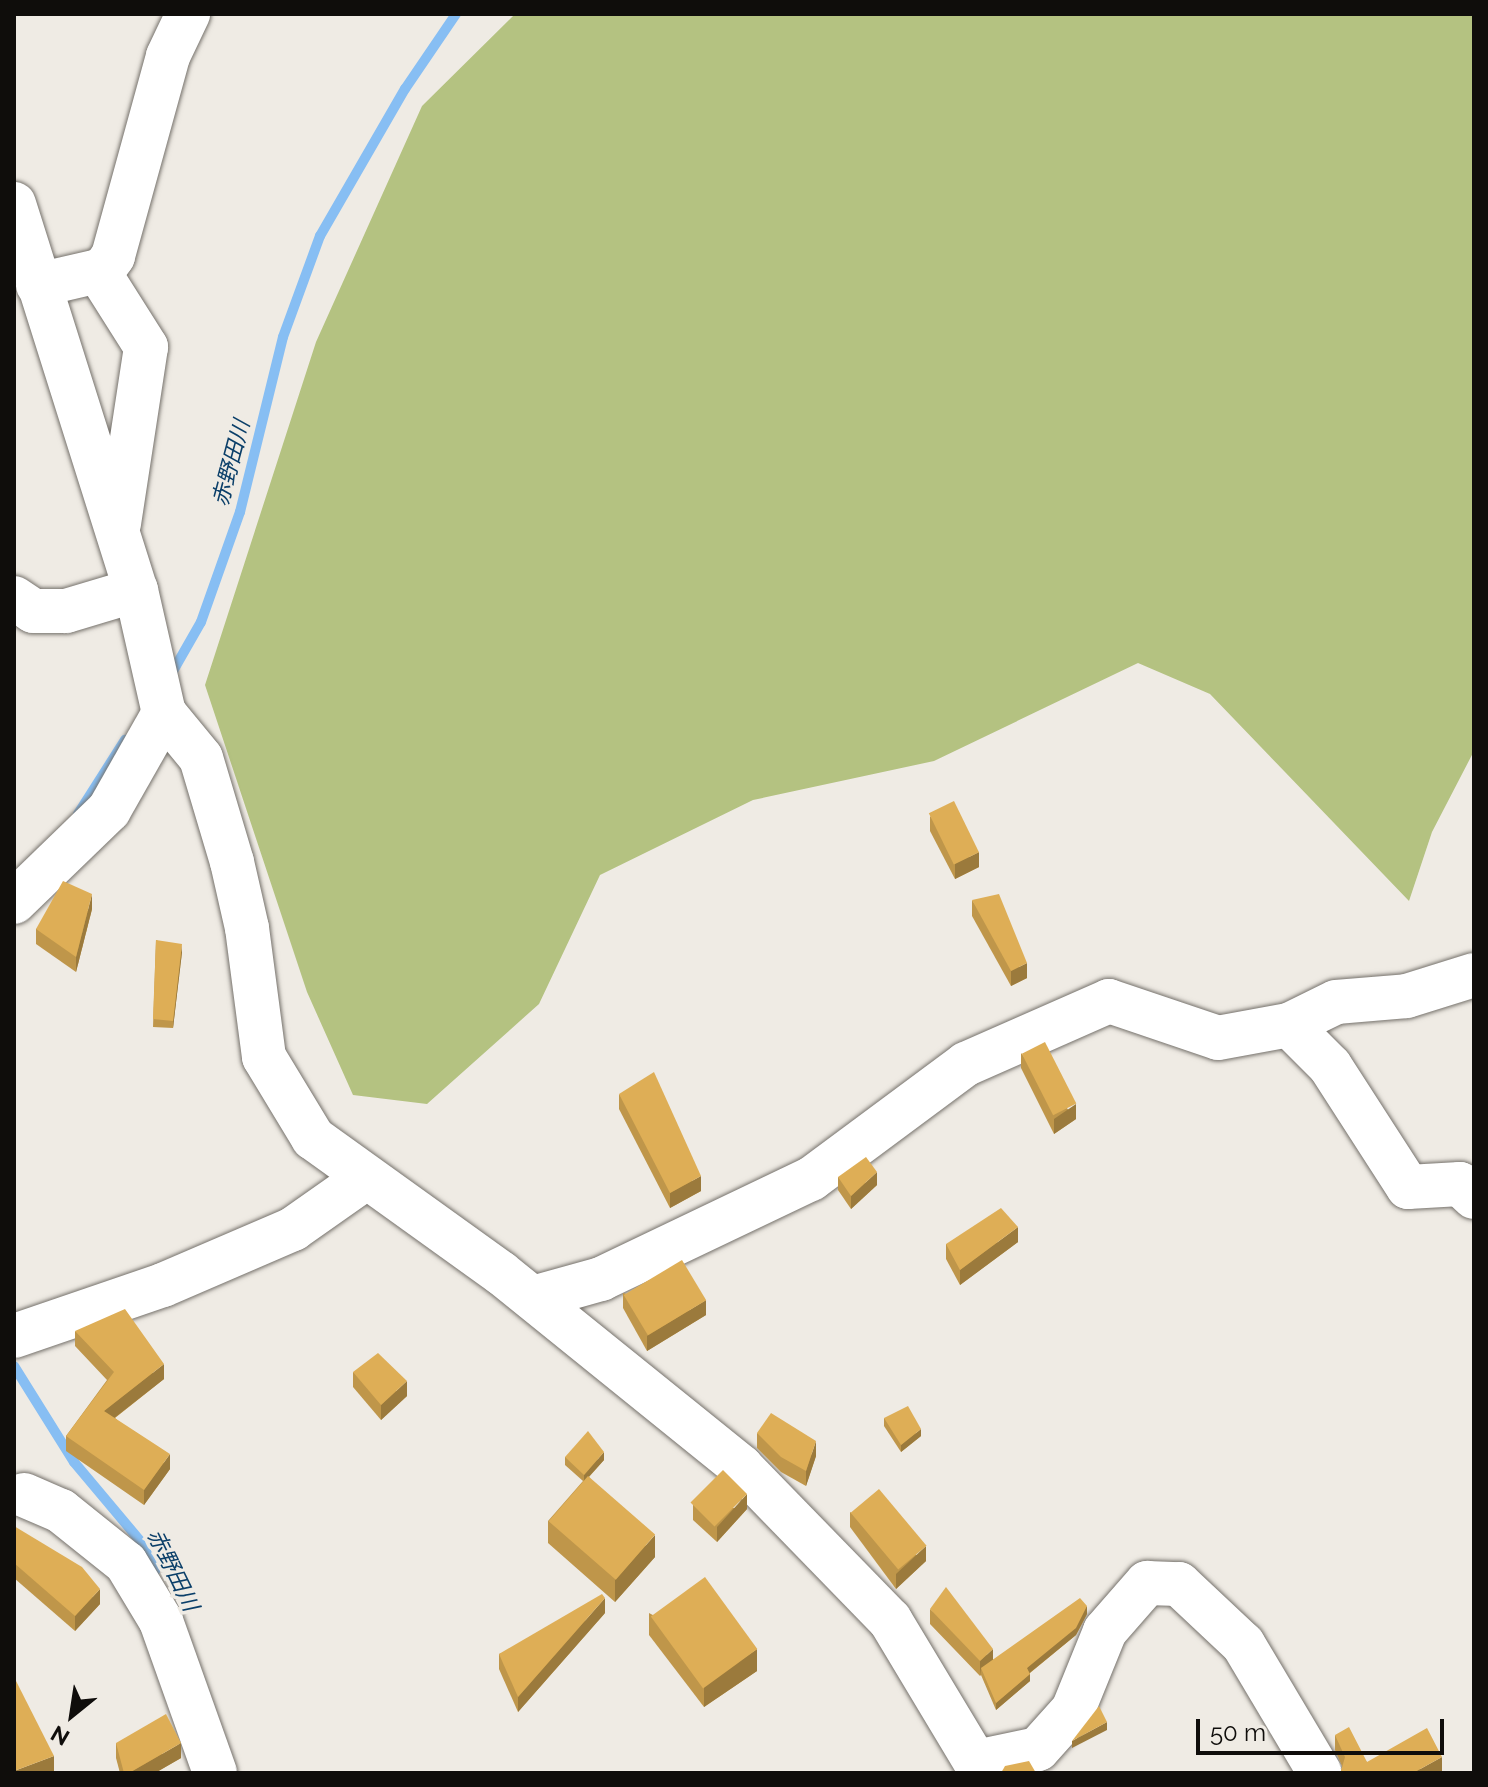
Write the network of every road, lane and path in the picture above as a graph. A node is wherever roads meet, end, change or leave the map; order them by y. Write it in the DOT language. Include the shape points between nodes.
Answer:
graph roads {
  1 [pos="188,14"];
  2 [pos="14,204"];
  3 [pos="98,271"];
  4 [pos="38,285"];
  5 [pos="117,534"];
  6 [pos="136,590"];
  7 [pos="14,598"];
  8 [pos="164,713"];
  9 [pos="14,902"];
  10 [pos="1474,975"];
  11 [pos="1289,1025"];
  12 [pos="367,1177"];
  13 [pos="1474,1197"];
  14 [pos="533,1298"];
  15 [pos="14,1336"];
  16 [pos="17,1489"];
  17 [pos="979,1768"];
  18 [pos="215,1773"];
  19 [pos="1320,1773"];
  1 -- 3 [label="street" via="168,56 113,256"];
  2 -- 4 [label="street"];
  3 -- 4 [label="street"];
  3 -- 5 [label="street" via="146,347"];
  4 -- 5 [label="street"];
  5 -- 6 [label="street"];
  6 -- 7 [label="street" via="66,611 33,611"];
  6 -- 8 [label="street"];
  8 -- 9 [label="street" via="109,810"];
  8 -- 12 [label="street" via="201,758 232,862 247,928 264,1057 313,1138"];
  10 -- 11 [label="street" via="1407,996 1336,1002"];
  11 -- 13 [label="street" via="1330,1066 1408,1187 1460,1184"];
  11 -- 14 [label="street" via="1218,1038 1109,1001 966,1064 811,1179 601,1279"];
  12 -- 14 [label="street"];
  12 -- 15 [label="street" via="293,1229 163,1285"];
  14 -- 17 [label="street" via="741,1467 890,1620"];
  16 -- 18 [label="street" via="61,1511 126,1563 161,1621"];
  17 -- 19 [label="street" via="1038,1749 1073,1710 1105,1631 1147,1583 1179,1584 1243,1644"];
}
